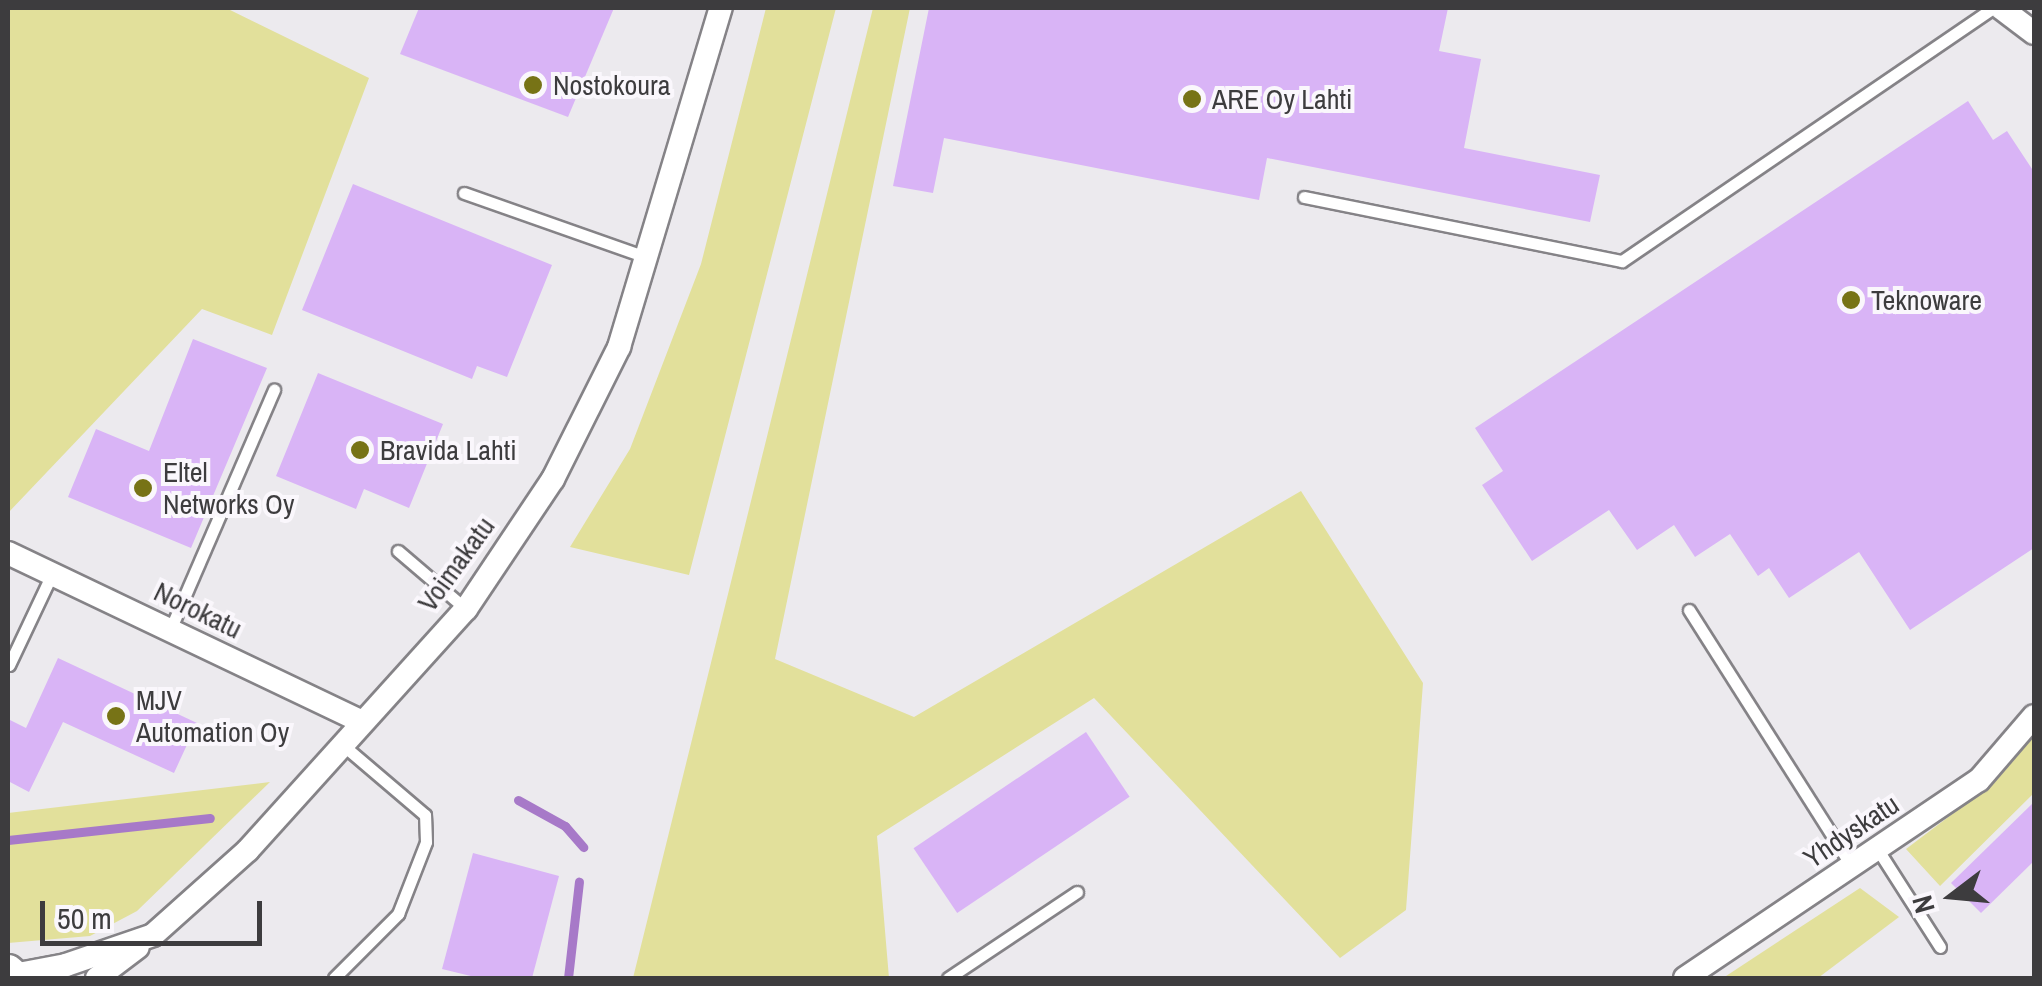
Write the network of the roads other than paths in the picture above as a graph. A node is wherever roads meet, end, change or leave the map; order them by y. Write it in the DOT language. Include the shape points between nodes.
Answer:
graph roads {
  1 [pos="721,8"];
  2 [pos="1997,8"];
  3 [pos="2034,34"];
  4 [pos="464,193"];
  5 [pos="1304,198"];
  6 [pos="649,258"];
  7 [pos="274,390"];
  8 [pos="398,552"];
  9 [pos="8,553"];
  10 [pos="52,574"];
  11 [pos="466,609"];
  12 [pos="1689,610"];
  13 [pos="170,630"];
  14 [pos="9,665"];
  15 [pos="2034,716"];
  16 [pos="363,722"];
  17 [pos="344,746"];
  18 [pos="1878,850"];
  19 [pos="1852,867"];
  20 [pos="1077,892"];
  21 [pos="1940,947"];
  22 [pos="93,968"];
  23 [pos="12,975"];
  24 [pos="334,978"];
  25 [pos="948,978"];
  26 [pos="1685,978"];
  1 -- 6 [label="street, Voimakatu"];
  2 -- 3 [label="street"];
  2 -- 5 [label="lane" via="1622,261"];
  4 -- 6 [label="lane"];
  6 -- 11 [label="street, Voimakatu" via="619,347 553,479"];
  7 -- 13 [label="lane"];
  8 -- 11 [label="lane"];
  9 -- 10 [label="street, Norokatu"];
  10 -- 13 [label="street, Norokatu"];
  10 -- 14 [label="lane"];
  11 -- 16 [label="street, Voimakatu"];
  12 -- 19 [label="lane"];
  13 -- 16 [label="street, Norokatu"];
  15 -- 18 [label="street, Yhdyskatu" via="1979,780"];
  16 -- 17 [label="street, Voimakatu"];
  17 -- 22 [label="street, Voimakatu" via="248,850 152,935"];
  17 -- 24 [label="lane" via="425,815 426,842 398,914"];
  18 -- 19 [label="street, Yhdyskatu"];
  18 -- 21 [label="lane"];
  19 -- 26 [label="street, Yhdyskatu"];
  20 -- 25 [label="lane"];
  22 -- 23 [label="street, Voimakatu"];
}
